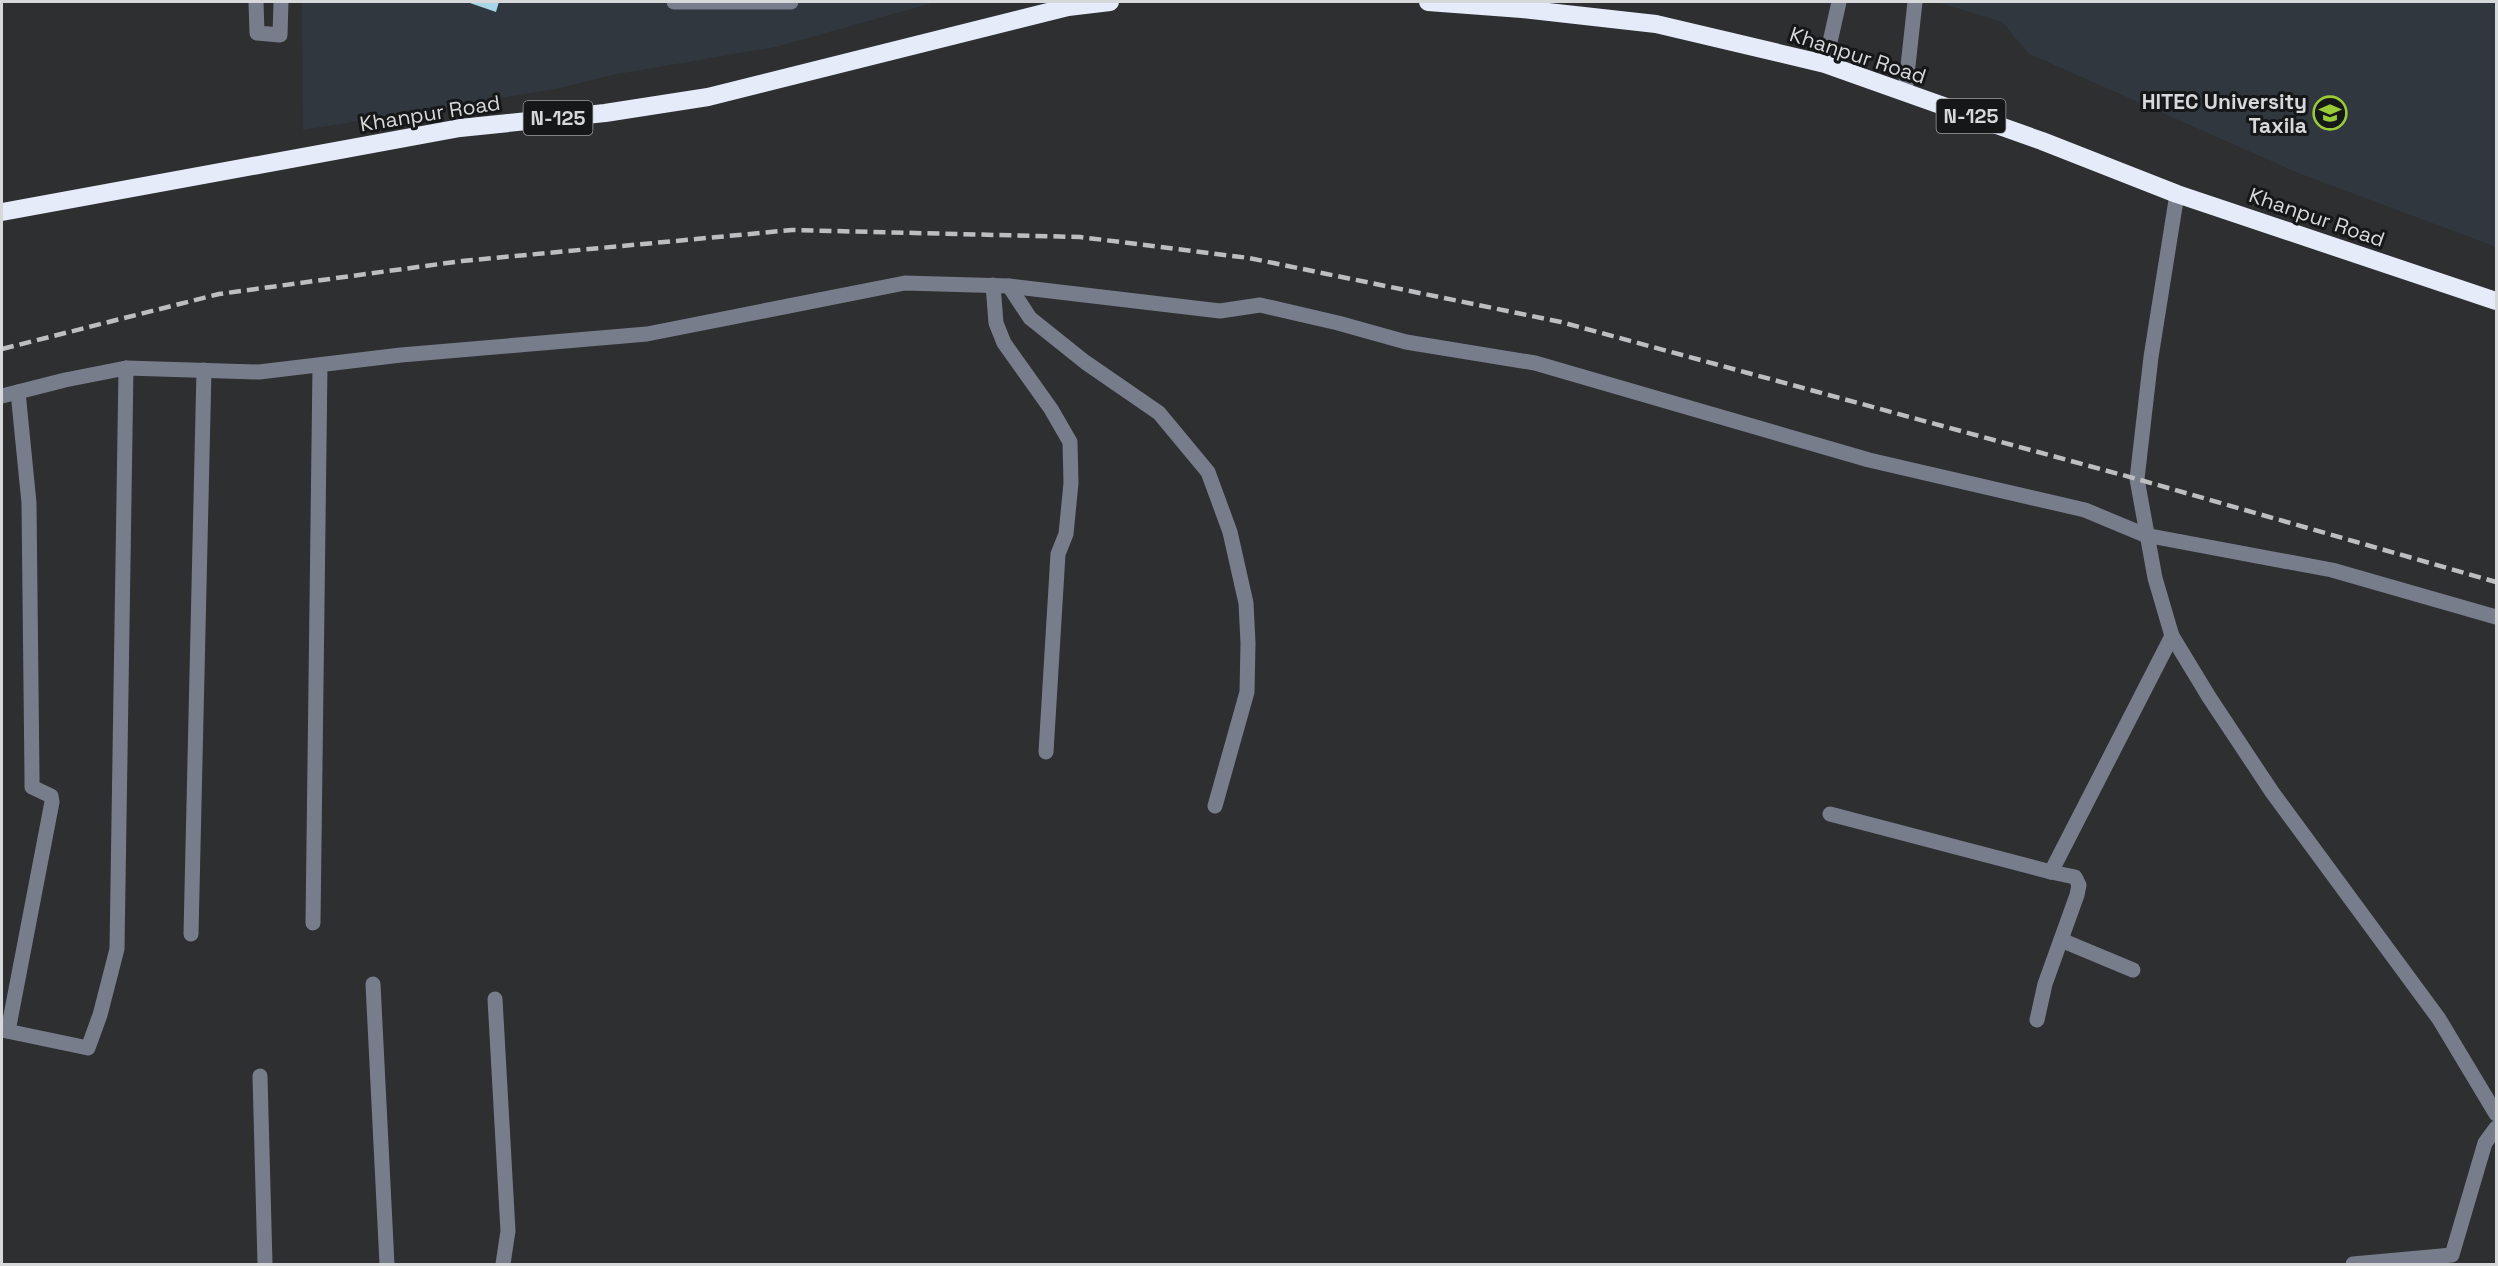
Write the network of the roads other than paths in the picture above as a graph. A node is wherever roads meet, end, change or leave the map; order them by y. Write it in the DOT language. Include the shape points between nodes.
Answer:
graph roads {
  1 [pos="256,2"];
  2 [pos="280,2"];
  3 [pos="674,2"];
  4 [pos="791,2"];
  5 [pos="1110,2"];
  6 [pos="1428,2"];
  7 [pos="1839,2"];
  8 [pos="1915,2"];
  9 [pos="1825,64"];
  10 [pos="1905,93"];
  11 [pos="2177,194"];
  12 [pos="2,212"];
  13 [pos="993,285"];
  14 [pos="1009,286"];
  15 [pos="2496,301"];
  16 [pos="320,365"];
  17 [pos="126,368"];
  18 [pos="204,370"];
  19 [pos="18,392"];
  20 [pos="2,396"];
  21 [pos="2145,535"];
  22 [pos="2496,617"];
  23 [pos="2172,636"];
  24 [pos="1046,752"];
  25 [pos="1215,806"];
  26 [pos="1830,814"];
  27 [pos="2051,872"];
  28 [pos="313,923"];
  29 [pos="191,934"];
  30 [pos="2061,940"];
  31 [pos="2133,970"];
  32 [pos="373,984"];
  33 [pos="495,999"];
  34 [pos="2037,1020"];
  35 [pos="5,1031"];
  36 [pos="260,1076"];
  37 [pos="2496,1114"];
  38 [pos="2496,1128"];
  39 [pos="2451,1260"];
  40 [pos="265,1264"];
  41 [pos="387,1264"];
  42 [pos="503,1264"];
  43 [pos="2353,1264"];
  1 -- 2 [label="street" via="257,33 280,35"];
  3 -- 4 [label="street"];
  5 -- 12 [label="highway, Khanpur Road / N-125" via="1057,10 708,97 460,129"];
  6 -- 9 [label="highway, Khanpur Road / N-125" via="1656,24"];
  7 -- 9 [label="street"];
  8 -- 10 [label="street"];
  9 -- 10 [label="highway, Khanpur Road / N-125"];
  10 -- 11 [label="highway, Khanpur Road / N-125"];
  11 -- 15 [label="highway, Khanpur Road / N-125"];
  11 -- 21 [label="street" via="2151,357 2137,479"];
  13 -- 14 [label="street"];
  13 -- 16 [label="street" via="905,283 646,334"];
  13 -- 24 [label="street" via="996,323 1004,343 1052,409 1070,442 1071,483 1066,534 1058,554"];
  14 -- 21 [label="street" via="1220,311 1260,306 1406,342 1535,363 1869,460 2085,510"];
  14 -- 25 [label="street" via="1030,318 1159,413 1209,472 1230,532 1246,603 1248,643 1247,692"];
  16 -- 18 [label="street" via="259,372"];
  16 -- 28 [label="street"];
  17 -- 18 [label="street"];
  17 -- 19 [label="street"];
  17 -- 35 [label="street" via="117,949 88,1048"];
  18 -- 29 [label="street"];
  19 -- 20 [label="street"];
  19 -- 35 [label="street" via="29,503 32,788 51,796 52,802"];
  21 -- 22 [label="street" via="2332,570"];
  21 -- 23 [label="street"];
  23 -- 27 [label="street"];
  23 -- 37 [label="street" via="2272,792 2439,1018"];
  26 -- 27 [label="street"];
  27 -- 30 [label="street" via="2078,880 2077,895"];
  30 -- 31 [label="street"];
  30 -- 34 [label="street"];
  32 -- 41 [label="street"];
  33 -- 42 [label="street" via="508,1231"];
  36 -- 40 [label="street"];
  38 -- 39 [label="street" via="2485,1143"];
  39 -- 43 [label="street"];
}
